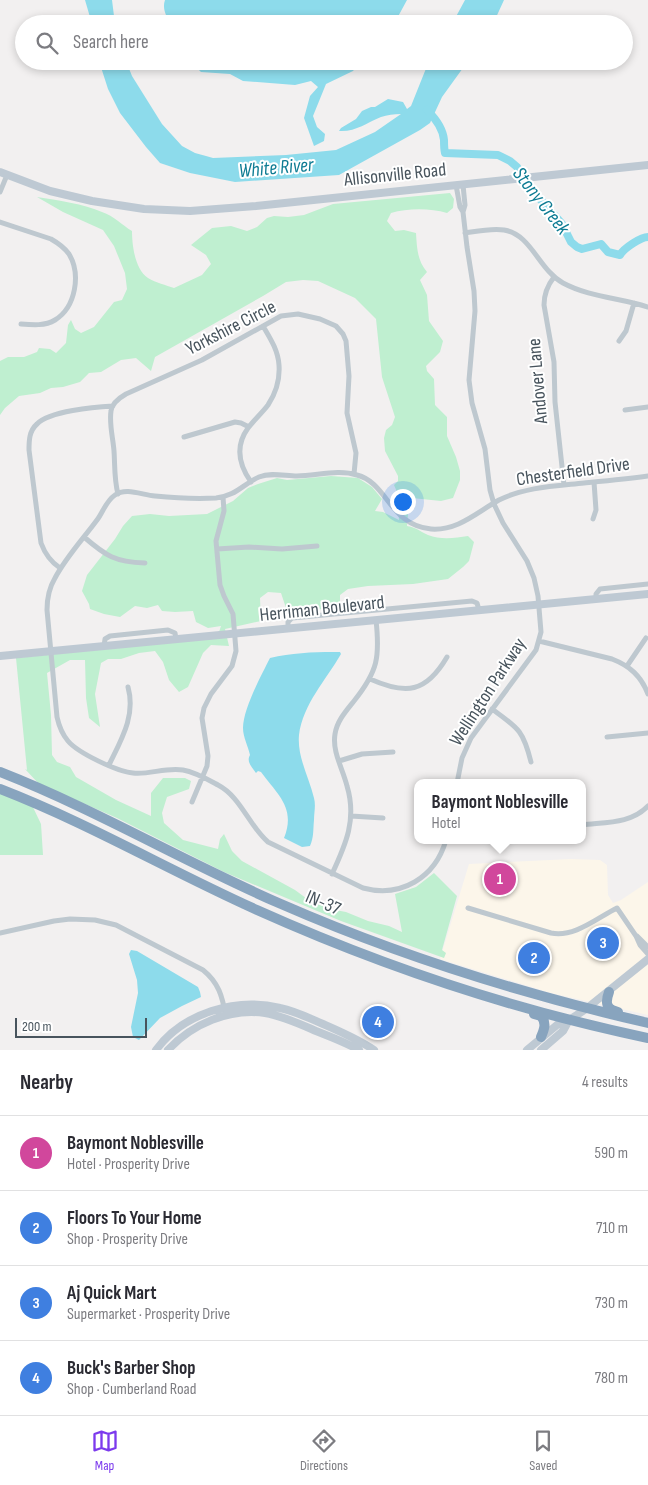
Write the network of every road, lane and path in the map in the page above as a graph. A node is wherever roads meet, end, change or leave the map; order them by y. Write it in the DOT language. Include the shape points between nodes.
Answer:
graph roads {
  1 [pos="648,165"];
  2 [pos="4,173"];
  3 [pos="460,185"];
  4 [pos="0,192"];
  5 [pos="0,222"];
  6 [pos="466,233"];
  7 [pos="554,277"];
  8 [pos="634,303"];
  9 [pos="648,307"];
  10 [pos="21,324"];
  11 [pos="263,326"];
  12 [pos="619,341"];
  13 [pos="113,406"];
  14 [pos="648,407"];
  15 [pos="625,410"];
  16 [pos="249,427"];
  17 [pos="184,437"];
  18 [pos="354,474"];
  19 [pos="648,476"];
  20 [pos="251,482"];
  21 [pos="594,482"];
  22 [pos="564,485"];
  23 [pos="118,494"];
  24 [pos="223,497"];
  25 [pos="494,504"];
  26 [pos="593,518"];
  27 [pos="84,537"];
  28 [pos="317,546"];
  29 [pos="217,549"];
  30 [pos="145,563"];
  31 [pos="60,568"];
  32 [pos="648,584"];
  33 [pos="648,594"];
  34 [pos="596,598"];
  35 [pos="539,604"];
  36 [pos="479,610"];
  37 [pos="376,620"];
  38 [pos="288,628"];
  39 [pos="236,633"];
  40 [pos="646,638"];
  41 [pos="539,640"];
  42 [pos="51,651"];
  43 [pos="0,656"];
  44 [pos="447,657"];
  45 [pos="627,666"];
  46 [pos="370,679"];
  47 [pos="128,687"];
  48 [pos="648,694"];
  49 [pos="492,709"];
  50 [pos="648,733"];
  51 [pos="608,736"];
  52 [pos="393,752"];
  53 [pos="339,761"];
  54 [pos="531,762"];
  55 [pos="108,765"];
  56 [pos="0,772"];
  57 [pos="203,778"];
  58 [pos="458,779"];
  59 [pos="0,789"];
  60 [pos="192,802"];
  61 [pos="647,809"];
  62 [pos="351,816"];
  63 [pos="383,818"];
  64 [pos="586,824"];
  65 [pos="445,844"];
  66 [pos="332,874"];
  67 [pos="468,908"];
  68 [pos="0,933"];
  69 [pos="636,936"];
  70 [pos="648,947"];
  71 [pos="648,954"];
  72 [pos="648,959"];
  73 [pos="437,980"];
  74 [pos="609,992"];
  75 [pos="586,1009"];
  76 [pos="225,1011"];
  77 [pos="569,1020"];
  78 [pos="648,1021"];
  79 [pos="542,1037"];
  80 [pos="648,1038"];
  81 [pos="156,1050"];
  82 [pos="168,1050"];
  83 [pos="359,1050"];
  84 [pos="374,1050"];
  85 [pos="527,1050"];
  86 [pos="541,1050"];
  1 -- 3 [label="street, Allisonville Road"];
  2 -- 3 [label="street, Allisonville Road" via="50,191 92,201 144,209 190,211"];
  2 -- 4 [label="street"];
  3 -- 6 [label="street, Wellington Parkway" via="460,207"];
  5 -- 10 [label="street" via="51,239 67,251 74,266 74,294 63,313 41,325"];
  6 -- 7 [label="street" via="498,229 516,234"];
  6 -- 25 [label="street, Wellington Parkway" via="476,310 469,386 485,449"];
  7 -- 8 [label="street" via="579,290"];
  7 -- 22 [label="street, Andover Lane" via="547,288 544,305 554,362"];
  8 -- 9 [label="street"];
  8 -- 12 [label="street" via="626,331"];
  11 -- 13 [label="street, Yorkshire Circle" via="202,360 126,394"];
  11 -- 16 [label="street" via="277,354 278,380 270,401"];
  11 -- 18 [label="street, Yorkshire Circle" via="282,316 303,314 332,324 344,334 349,357 347,413 356,454"];
  13 -- 23 [label="street" via="114,479"];
  13 -- 31 [label="street" via="51,416 36,424 30,435 29,450 41,544 51,561"];
  14 -- 15 [label="street"];
  16 -- 17 [label="street" via="235,422"];
  16 -- 20 [label="street" via="241,443 240,454"];
  18 -- 20 [label="street, Chesterfield Drive" via="270,475"];
  18 -- 25 [label="street, Chesterfield Drive" via="374,484 404,519 430,529 456,525"];
  19 -- 21 [label="street, Chesterfield Drive"];
  20 -- 24 [label="street, Chesterfield Drive"];
  21 -- 22 [label="street, Chesterfield Drive"];
  21 -- 26 [label="street" via="596,510"];
  22 -- 25 [label="street, Chesterfield Drive" via="526,491"];
  23 -- 24 [label="street, Chesterfield Drive"];
  23 -- 27 [label="street" via="108,501"];
  24 -- 29 [label="street" via="224,511 216,538"];
  25 -- 35 [label="street, Wellington Parkway" via="531,569"];
  27 -- 30 [label="street" via="118,560"];
  27 -- 31 [label="street"];
  28 -- 29 [label="street"];
  29 -- 39 [label="street" via="221,588 232,611"];
  31 -- 42 [label="street" via="51,585 47,604"];
  32 -- 34 [label="street" via="600,589"];
  33 -- 34 [label="street, Herriman Boulevard"];
  34 -- 35 [label="street, Herriman Boulevard"];
  35 -- 36 [label="street, Herriman Boulevard"];
  35 -- 41 [label="street, Wellington Parkway"];
  36 -- 37 [label="street, Herriman Boulevard"];
  36 -- 38 [label="street" via="474,601 292,618"];
  37 -- 38 [label="street, Herriman Boulevard"];
  37 -- 46 [label="street" via="378,651"];
  38 -- 39 [label="street, Herriman Boulevard"];
  39 -- 42 [label="street, Herriman Boulevard"];
  39 -- 57 [label="street" via="232,666 206,702 203,713 208,756"];
  40 -- 45 [label="street"];
  41 -- 45 [label="street"];
  41 -- 49 [label="street, Wellington Parkway" via="529,661"];
  42 -- 43 [label="street, Herriman Boulevard"];
  42 -- 55 [label="street" via="57,717 62,732 74,746"];
  44 -- 46 [label="street" via="431,679 410,688 394,688"];
  45 -- 48 [label="street" via="640,679"];
  46 -- 53 [label="street" via="337,727 334,745"];
  47 -- 55 [label="street" via="131,703 128,722"];
  49 -- 54 [label="street" via="518,730 526,743"];
  49 -- 58 [label="street, Wellington Parkway" via="467,747"];
  50 -- 51 [label="street"];
  52 -- 53 [label="street" via="362,754"];
  53 -- 62 [label="street" via="348,786"];
  55 -- 57 [label="street" via="134,773 179,769"];
  56 -- 75 [label="highway, IN-37" via="321,921 465,974"];
  57 -- 60 [label="street"];
  57 -- 66 [label="street" via="232,794 268,842"];
  59 -- 73 [label="highway, IN-37" via="75,821 271,916 361,954"];
  61 -- 64 [label="street" via="629,819"];
  62 -- 63 [label="street"];
  62 -- 66 [label="street" via="346,844"];
  65 -- 66 [label="street" via="430,870 400,888 369,890"];
  67 -- 69 [label="street" via="559,934 575,931 617,908"];
  68 -- 76 [label="street" via="70,919 116,925 203,970 218,985"];
  69 -- 70 [label="street"];
  69 -- 71 [label="street"];
  72 -- 74 [label="street"];
  73 -- 77 [label="highway, IN-37"];
  73 -- 79 [label="highway" via="449,988 541,1016 545,1024"];
  74 -- 75 [label="street"];
  74 -- 78 [label="highway" via="608,1008"];
  75 -- 77 [label="street"];
  75 -- 78 [label="highway, IN-37"];
  76 -- 81 [label="street" via="194,1018 171,1034"];
  76 -- 82 [label="street" via="185,1034"];
  76 -- 83 [label="street" via="273,1015"];
  76 -- 84 [label="street" via="252,1004 278,1007 346,1034"];
  77 -- 79 [label="street" via="556,1025"];
  77 -- 80 [label="highway, IN-37"];
  77 -- 86 [label="street" via="563,1031"];
  79 -- 85 [label="street"];
}
